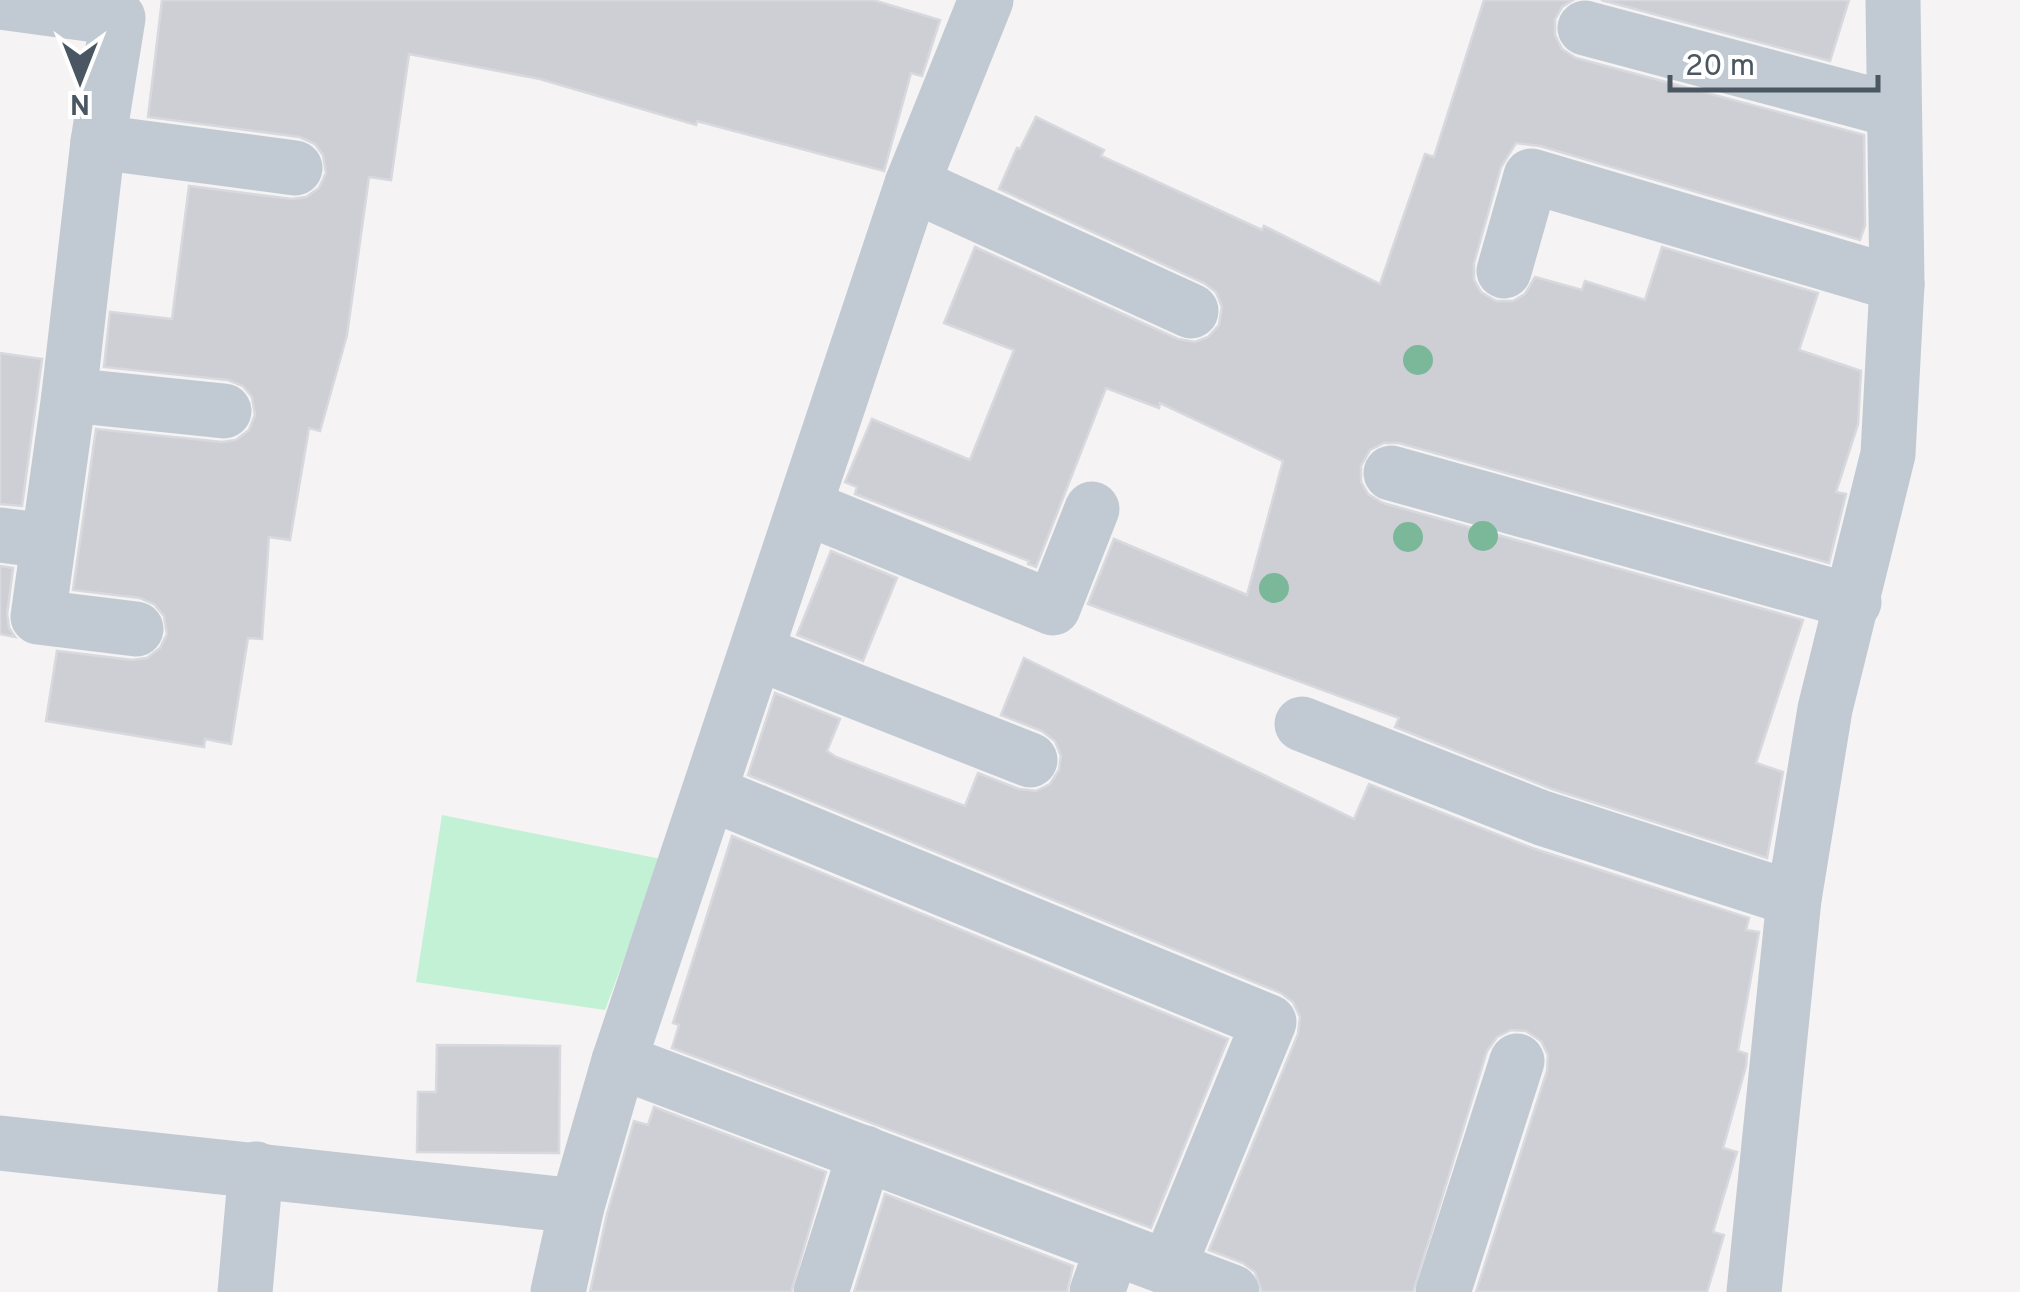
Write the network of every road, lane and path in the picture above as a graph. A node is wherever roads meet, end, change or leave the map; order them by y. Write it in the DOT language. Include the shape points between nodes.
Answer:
graph roads {
  1 [pos="986,0"];
  2 [pos="1892,0"];
  3 [pos="0,2"];
  4 [pos="1585,28"];
  5 [pos="1893,110"];
  6 [pos="98,142"];
  7 [pos="295,168"];
  8 [pos="912,184"];
  9 [pos="1504,271"];
  10 [pos="1897,284"];
  11 [pos="1191,311"];
  12 [pos="69,395"];
  13 [pos="224,411"];
  14 [pos="1391,474"];
  15 [pos="805,507"];
  16 [pos="1092,509"];
  17 [pos="24,538"];
  18 [pos="1854,602"];
  19 [pos="136,629"];
  20 [pos="758,653"];
  21 [pos="1302,724"];
  22 [pos="1030,760"];
  23 [pos="710,793"];
  24 [pos="1794,899"];
  25 [pos="619,1061"];
  26 [pos="1518,1061"];
  27 [pos="0,1143"];
  28 [pos="865,1153"];
  29 [pos="256,1169"];
  30 [pos="577,1206"];
  31 [pos="1168,1268"];
  32 [pos="1105,1270"];
  33 [pos="245,1292"];
  34 [pos="558,1292"];
  35 [pos="821,1292"];
  36 [pos="1232,1292"];
  37 [pos="1443,1292"];
  38 [pos="1754,1292"];
  1 -- 8 [label="street"];
  2 -- 5 [label="street"];
  3 -- 6 [label="street" via="118,18"];
  4 -- 5 [label="street"];
  5 -- 10 [label="street"];
  6 -- 7 [label="street"];
  6 -- 12 [label="street"];
  8 -- 11 [label="street"];
  8 -- 15 [label="street"];
  9 -- 10 [label="street" via="1532,176"];
  10 -- 18 [label="street" via="1888,454"];
  12 -- 13 [label="street"];
  12 -- 17 [label="street"];
  14 -- 18 [label="street"];
  15 -- 16 [label="street" via="1053,608"];
  15 -- 20 [label="street"];
  17 -- 19 [label="street" via="38,617"];
  18 -- 24 [label="street" via="1825,709"];
  20 -- 22 [label="street"];
  20 -- 23 [label="street"];
  21 -- 24 [label="street" via="1542,818"];
  23 -- 25 [label="street"];
  23 -- 31 [label="street" via="1269,1022"];
  24 -- 38 [label="street"];
  25 -- 28 [label="street"];
  25 -- 30 [label="street"];
  26 -- 37 [label="street"];
  27 -- 29 [label="street"];
  28 -- 32 [label="street"];
  28 -- 35 [label="street"];
  29 -- 30 [label="street"];
  29 -- 33 [label="street"];
  30 -- 34 [label="street"];
  31 -- 32 [label="street"];
  31 -- 36 [label="street"];
}
